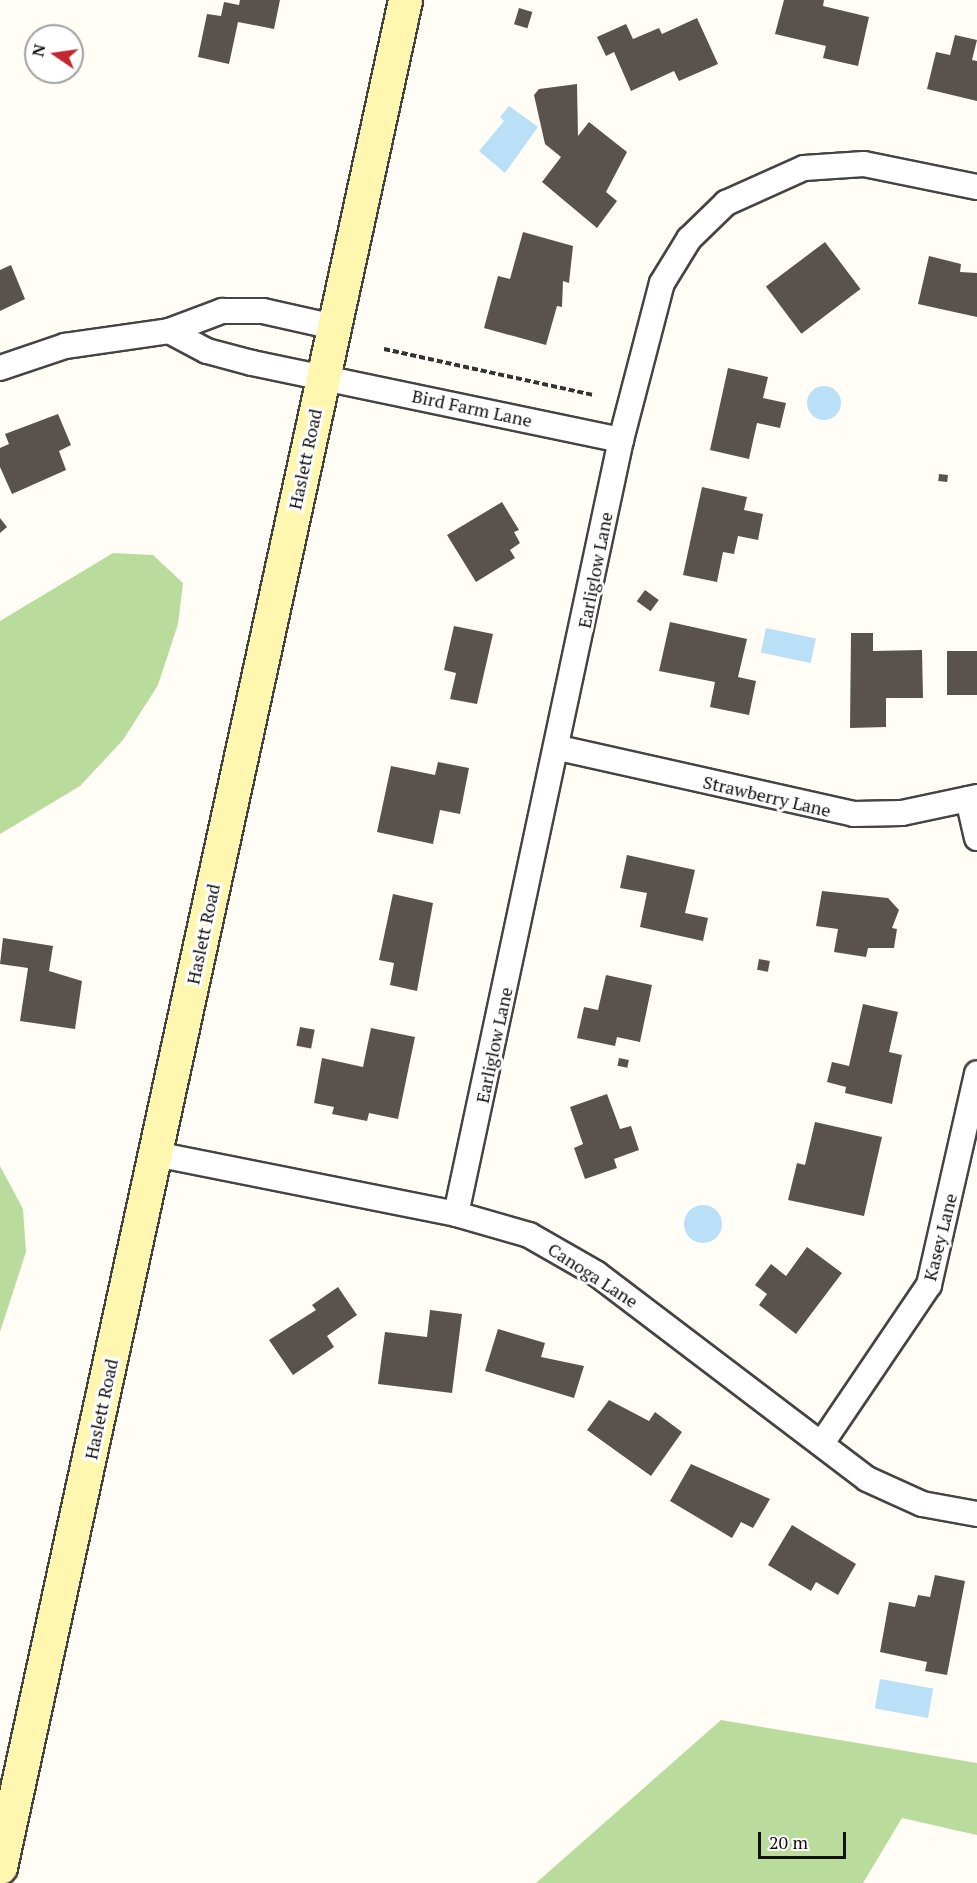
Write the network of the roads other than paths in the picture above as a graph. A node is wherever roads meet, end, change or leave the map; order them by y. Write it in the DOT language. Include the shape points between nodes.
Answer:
graph roads {
  1 [pos="405,0"];
  2 [pos="977,187"];
  3 [pos="334,327"];
  4 [pos="169,331"];
  5 [pos="0,368"];
  6 [pos="323,376"];
  7 [pos="621,440"];
  8 [pos="559,748"];
  9 [pos="973,798"];
  10 [pos="977,838"];
  11 [pos="977,1073"];
  12 [pos="156,1154"];
  13 [pos="456,1214"];
  14 [pos="822,1443"];
  15 [pos="977,1514"];
  16 [pos="12,1773"];
  17 [pos="0,1867"];
  1 -- 3 [label="street, Haslett Road"];
  2 -- 7 [label="street, Earliglow Lane" via="893,169 834,164 776,177 726,203 689,239 662,284"];
  3 -- 4 [label="street" via="242,309 207,315"];
  3 -- 6 [label="street, Haslett Road"];
  4 -- 5 [label="street" via="76,343"];
  4 -- 6 [label="street, Bird Farm Lane" via="207,351"];
  6 -- 7 [label="street, Bird Farm Lane"];
  6 -- 12 [label="street, Haslett Road"];
  7 -- 8 [label="street, Earliglow Lane"];
  8 -- 9 [label="street, Strawberry Lane" via="831,811 902,813"];
  8 -- 13 [label="street, Earliglow Lane"];
  9 -- 10 [label="street"];
  11 -- 14 [label="street, Kasey Lane" via="928,1285"];
  12 -- 13 [label="street, Canoga Lane"];
  12 -- 16 [label="street, Haslett Road"];
  13 -- 14 [label="street, Canoga Lane" via="511,1229 564,1252"];
  14 -- 15 [label="street, Canoga Lane" via="894,1493"];
  16 -- 17 [label="street, Haslett Road"];
}
